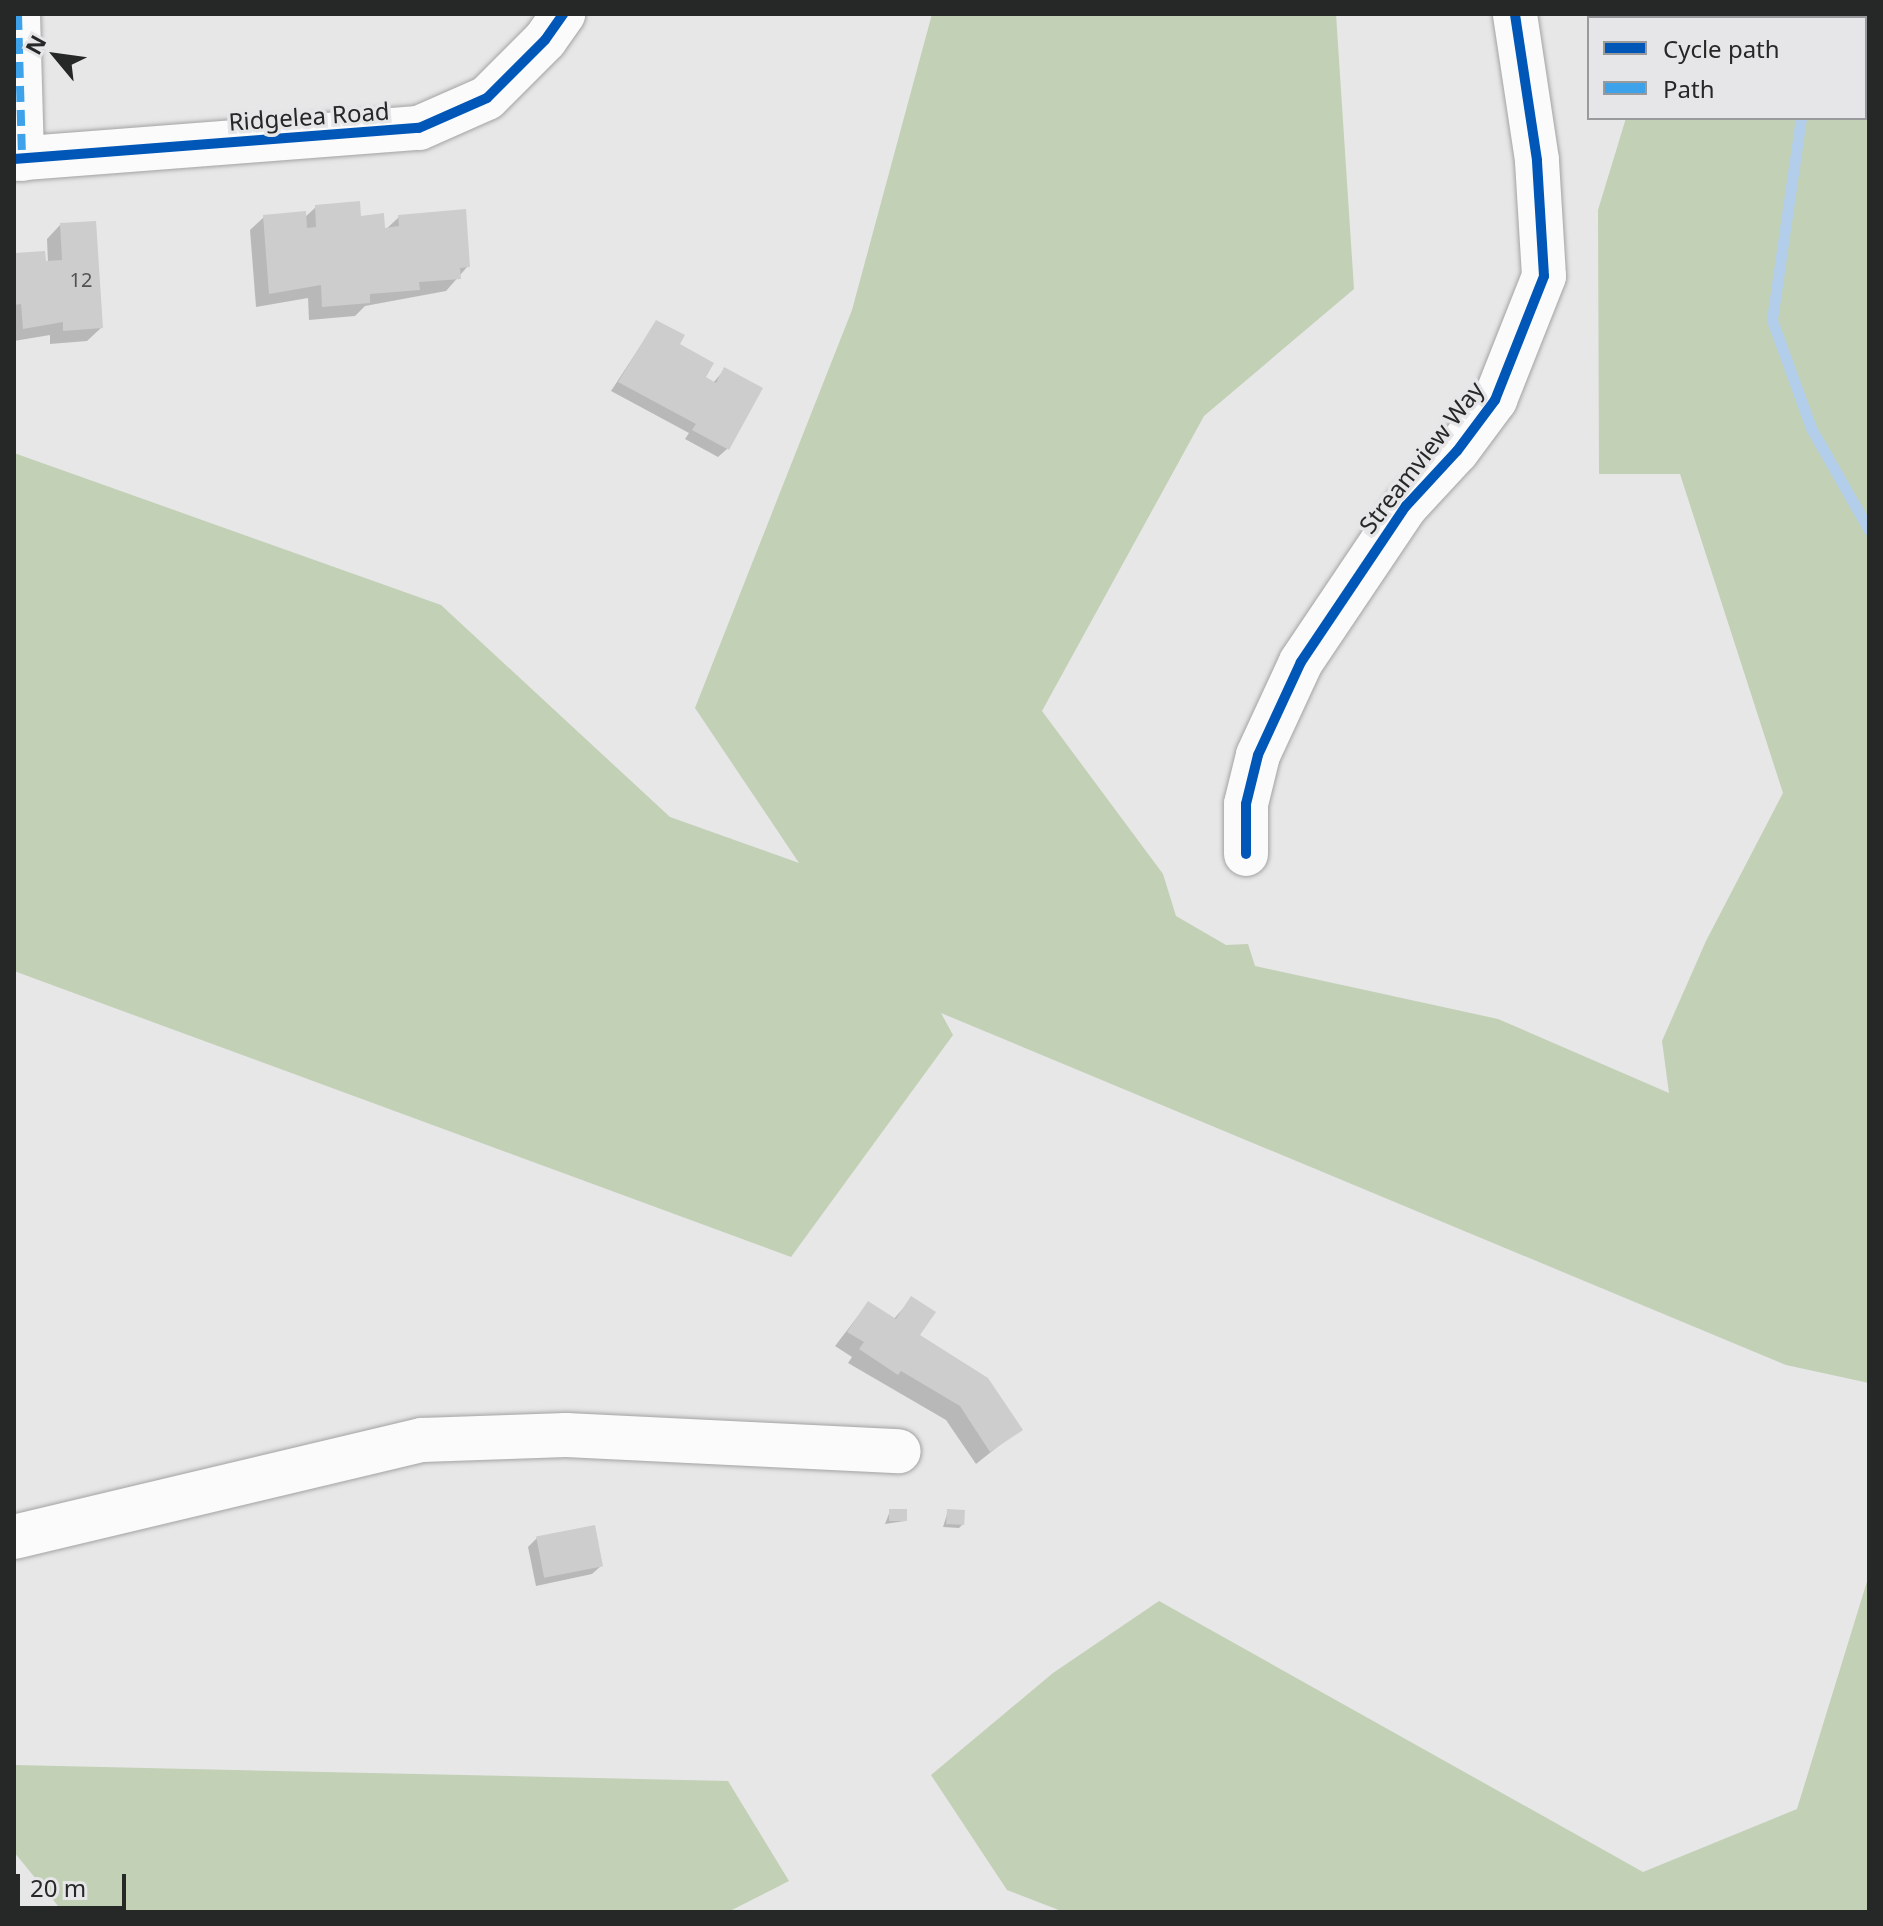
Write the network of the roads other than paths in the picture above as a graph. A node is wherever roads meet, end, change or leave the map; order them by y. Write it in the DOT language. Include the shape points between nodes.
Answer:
graph roads {
  1 [pos="18,14"];
  2 [pos="563,14"];
  3 [pos="1515,14"];
  4 [pos="18,159"];
  5 [pos="1246,854"];
  6 [pos="899,1451"];
  7 [pos="14,1537"];
  1 -- 4 [label="street"];
  2 -- 4 [label="street, Ridgelea Road" via="545,40 487,98 419,128"];
  3 -- 5 [label="street, Streamview Way" via="1537,160 1544,276 1495,400 1406,506 1301,662 1258,755 1246,804"];
  6 -- 7 [label="street" via="566,1435 422,1440"];
}
